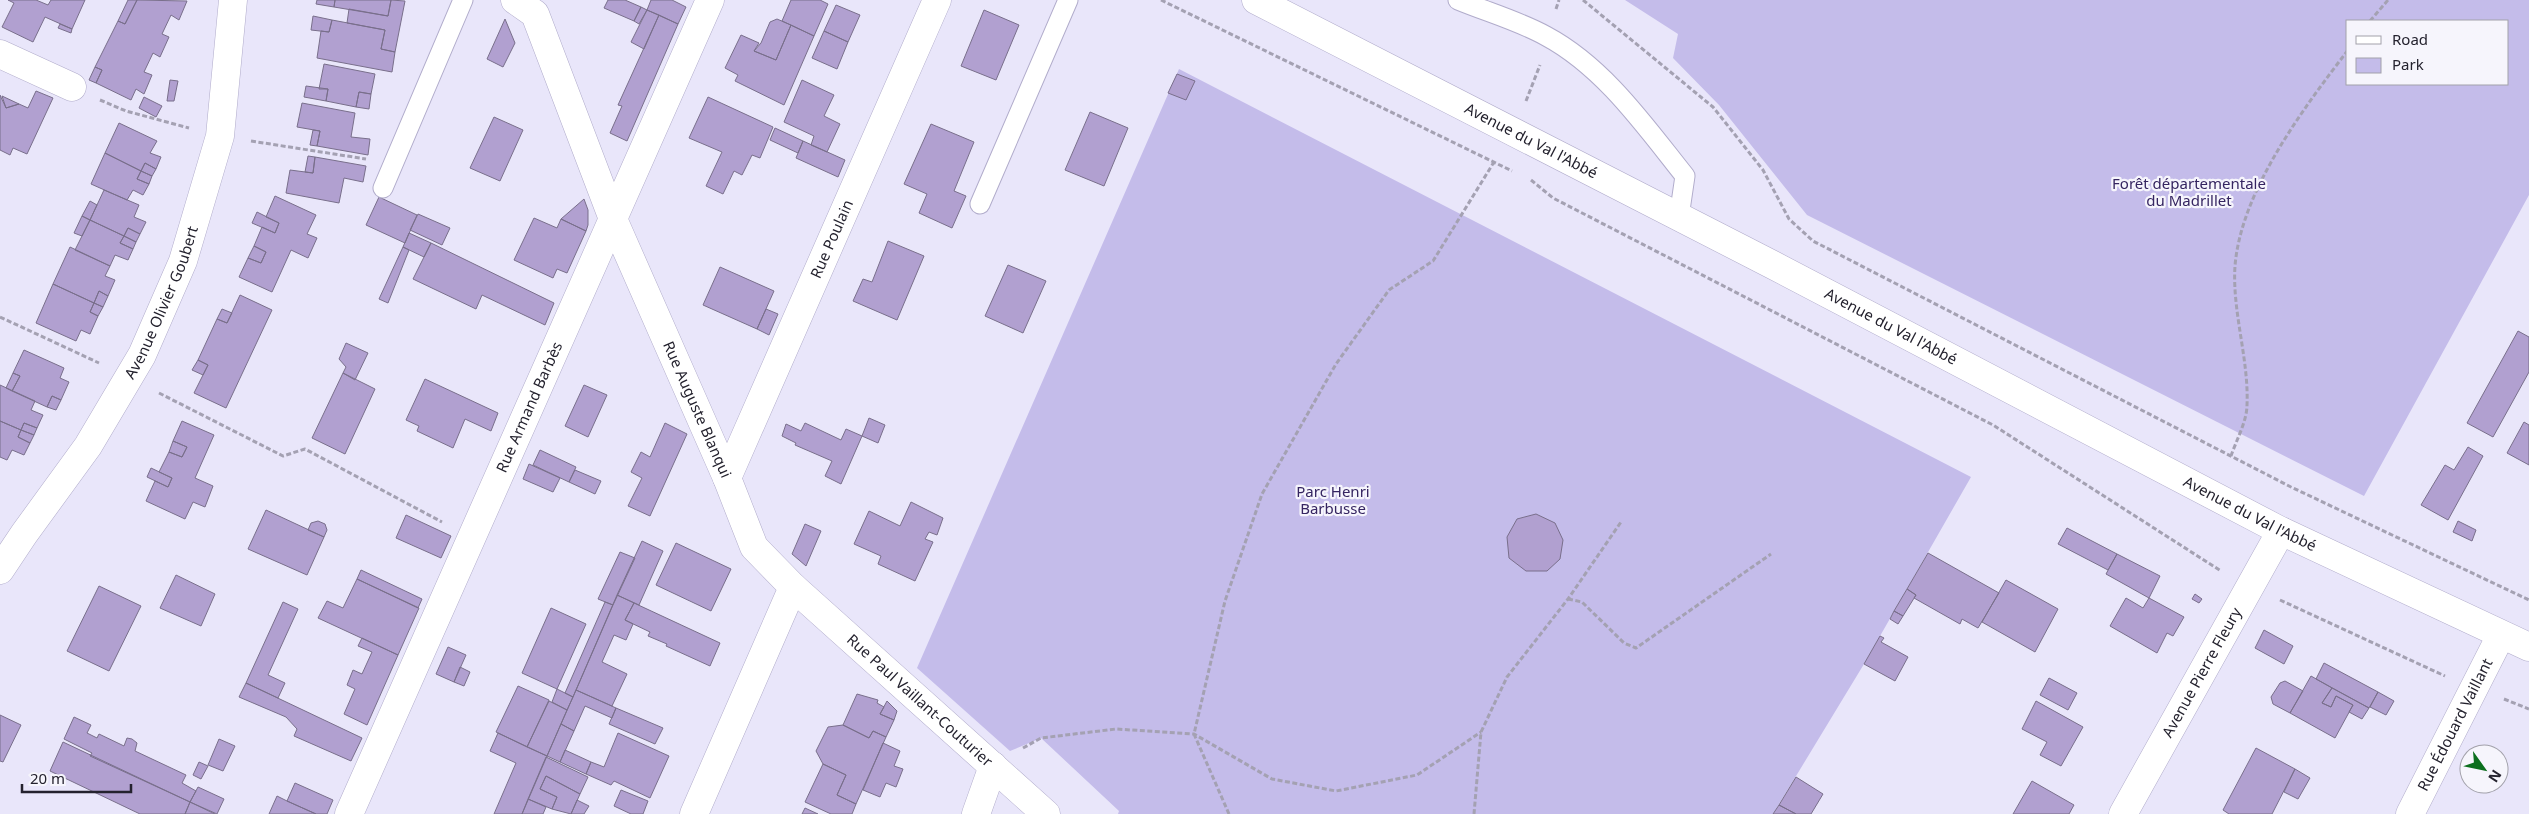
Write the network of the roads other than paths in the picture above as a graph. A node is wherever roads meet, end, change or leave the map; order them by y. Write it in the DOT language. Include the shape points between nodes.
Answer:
graph roads {
  1 [pos="233,0"];
  2 [pos="463,0"];
  3 [pos="515,0"];
  4 [pos="710,0"];
  5 [pos="937,0"];
  6 [pos="1068,0"];
  7 [pos="1256,0"];
  8 [pos="1458,0"];
  9 [pos="0,54"];
  10 [pos="72,88"];
  11 [pos="383,188"];
  12 [pos="980,204"];
  13 [pos="1680,217"];
  14 [pos="613,219"];
  15 [pos="727,478"];
  16 [pos="2281,531"];
  17 [pos="0,570"];
  18 [pos="793,587"];
  19 [pos="2501,635"];
  20 [pos="2529,647"];
  21 [pos="992,766"];
  22 [pos="349,814"];
  23 [pos="694,814"];
  24 [pos="976,814"];
  25 [pos="1046,814"];
  26 [pos="2123,814"];
  27 [pos="2410,814"];
  1 -- 17 [label="street, Avenue Olivier Goubert" via="220,136 183,261 142,355 129,377 88,446"];
  2 -- 11 [label="lane"];
  3 -- 14 [label="street, Rue Auguste Blanqui" via="535,14"];
  4 -- 14 [label="street, Rue Armand Barbès"];
  5 -- 15 [label="street, Rue Poulain"];
  6 -- 12 [label="lane"];
  7 -- 13 [label="street, Avenue du Val l'Abbé"];
  8 -- 13 [label="lane" via="1546,36 1594,70 1640,119 1685,176"];
  9 -- 10 [label="street"];
  13 -- 16 [label="street, Avenue du Val l'Abbé"];
  14 -- 15 [label="street, Rue Auguste Blanqui"];
  14 -- 22 [label="street, Rue Armand Barbès"];
  15 -- 18 [label="street, Rue Auguste Blanqui" via="754,547"];
  16 -- 19 [label="street, Avenue du Val l'Abbé"];
  16 -- 26 [label="street, Avenue Pierre Fleury"];
  18 -- 21 [label="street, Rue Paul Vaillant-Couturier"];
  18 -- 23 [label="street"];
  19 -- 20 [label="street, Avenue du Val l'Abbé"];
  19 -- 27 [label="street, Rue Édouard Vaillant"];
  21 -- 24 [label="street"];
  21 -- 25 [label="street, Rue Paul Vaillant-Couturier"];
}
